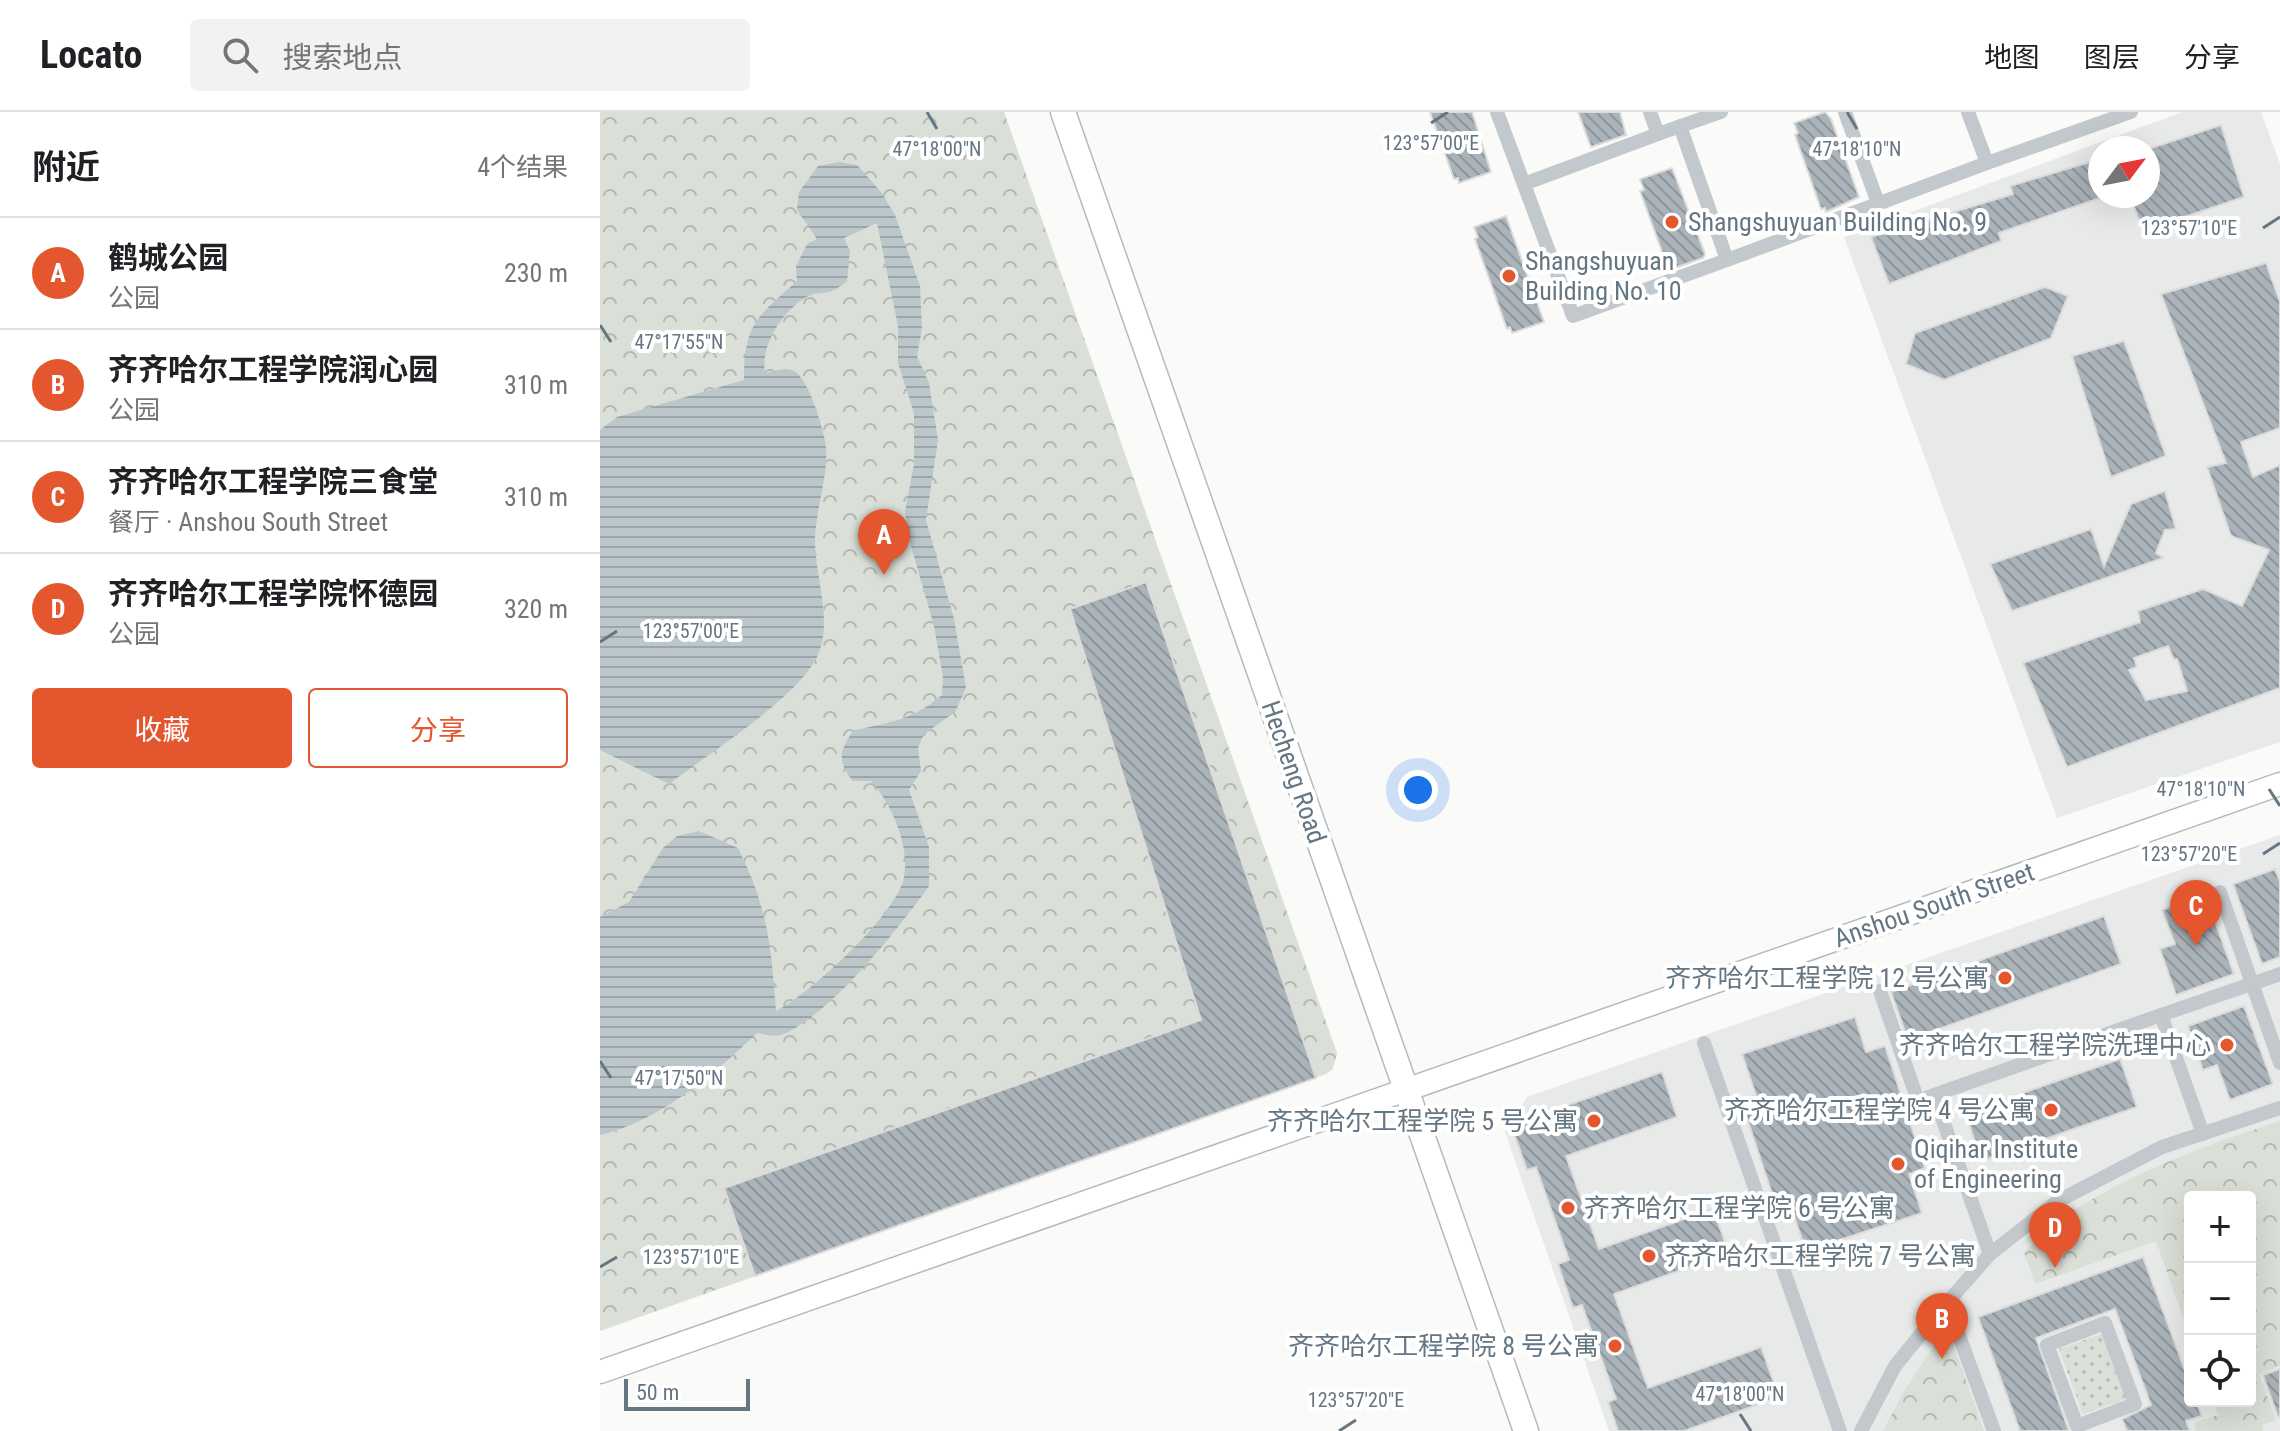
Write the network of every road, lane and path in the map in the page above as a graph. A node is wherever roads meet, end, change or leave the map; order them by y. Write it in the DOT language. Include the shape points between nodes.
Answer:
graph roads {
  1 [pos="1063,112"];
  2 [pos="1497,112"];
  3 [pos="1650,112"];
  4 [pos="1721,112"];
  5 [pos="1845,112"];
  6 [pos="1968,112"];
  7 [pos="2131,112"];
  8 [pos="1680,126"];
  9 [pos="1658,134"];
  10 [pos="1987,163"];
  11 [pos="1524,184"];
  12 [pos="1878,203"];
  13 [pos="1727,260"];
  14 [pos="2280,784"];
  15 [pos="2220,892"];
  16 [pos="2280,974"];
  17 [pos="2252,984"];
  18 [pos="1880,991"];
  19 [pos="2161,1015"];
  20 [pos="1704,1043"];
  21 [pos="2280,1063"];
  22 [pos="1406,1089"];
  23 [pos="1934,1095"];
  24 [pos="2280,1108"];
  25 [pos="2203,1134"];
  26 [pos="1990,1254"];
  27 [pos="1947,1303"];
  28 [pos="600,1372"];
  29 [pos="2103,1424"];
  30 [pos="1526,1431"];
  31 [pos="1840,1431"];
  32 [pos="1861,1431"];
  33 [pos="1994,1431"];
  1 -- 22 [label="main road, Hecheng Road"];
  2 -- 11 [label="street"];
  3 -- 9 [label="street"];
  4 -- 8 [label="street"];
  5 -- 12 [label="street"];
  6 -- 10 [label="street"];
  7 -- 10 [label="street"];
  8 -- 9 [label="street"];
  8 -- 13 [label="street"];
  9 -- 11 [label="street"];
  10 -- 12 [label="street"];
  11 -- 13 [label="street" via="1573,316"];
  12 -- 13 [label="street"];
  14 -- 22 [label="street, Anshou South Street"];
  15 -- 17 [label="street"];
  16 -- 17 [label="street"];
  17 -- 19 [label="street"];
  17 -- 21 [label="street"];
  18 -- 23 [label="street" via="1918,1101"];
  19 -- 23 [label="street"];
  19 -- 25 [label="street"];
  20 -- 31 [label="street"];
  22 -- 28 [label="street, Anshou South Street"];
  22 -- 30 [label="main road, Hecheng Road"];
  23 -- 26 [label="street"];
  24 -- 25 [label="street"];
  25 -- 26 [label="street" via="2162,1147 2058,1201"];
  26 -- 27 [label="street"];
  27 -- 32 [label="street" via="1895,1366"];
  27 -- 33 [label="street"];
  29 -- 29 [label="street" via="2077,1426 2047,1345 2105,1323 2135,1404"];
}
